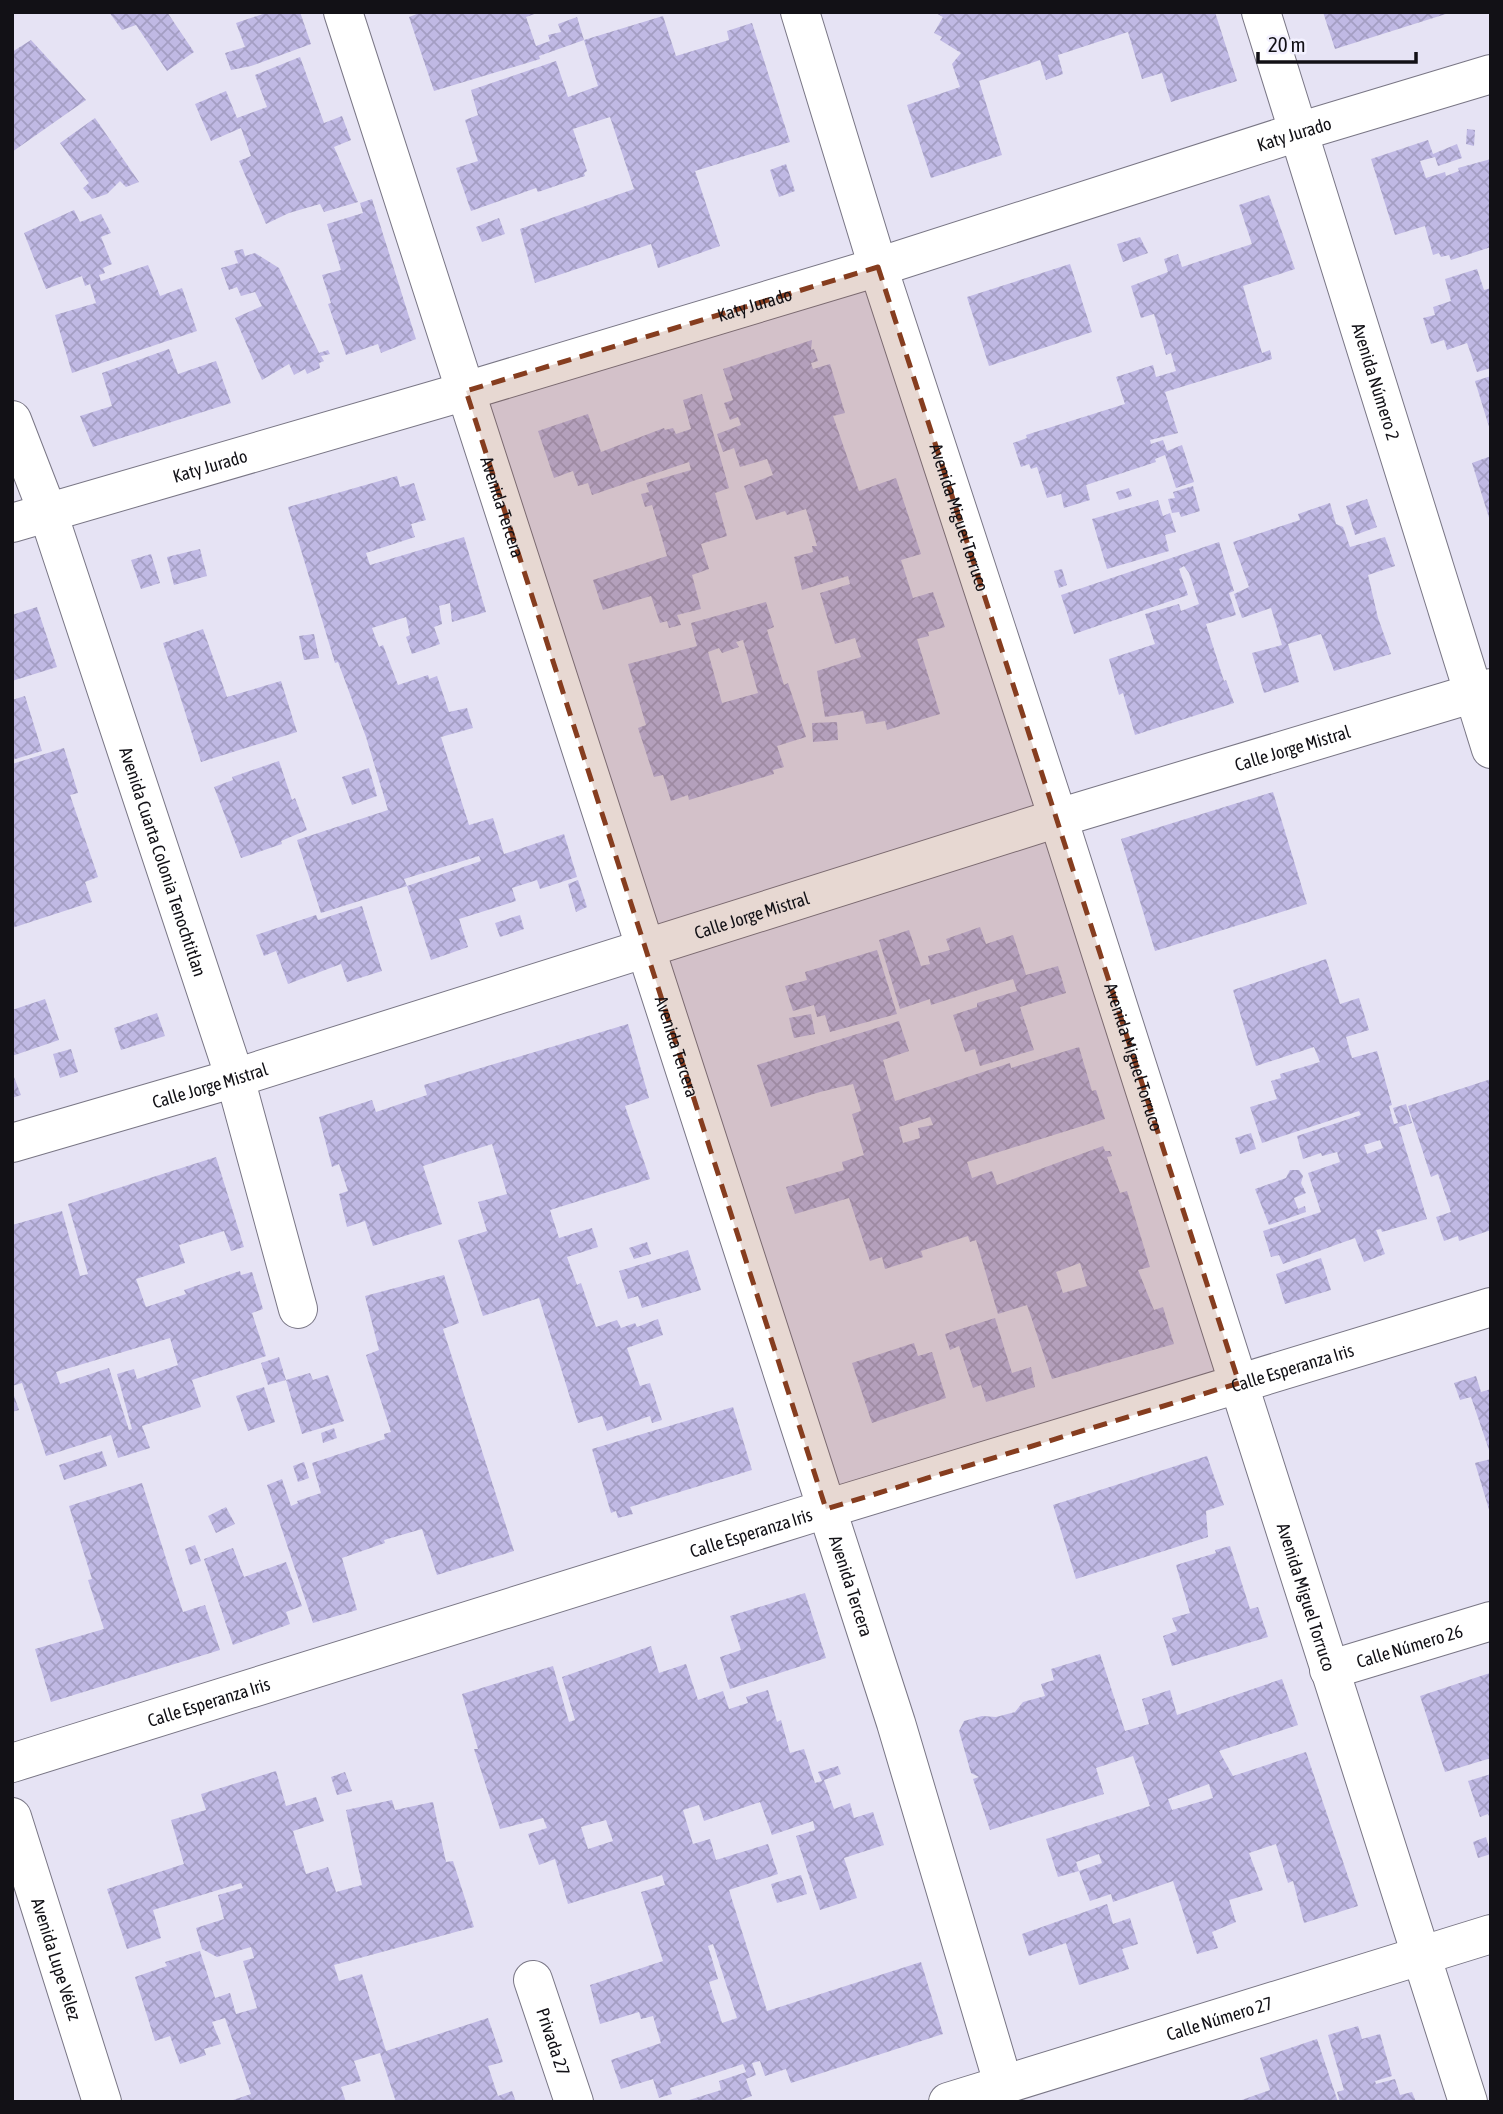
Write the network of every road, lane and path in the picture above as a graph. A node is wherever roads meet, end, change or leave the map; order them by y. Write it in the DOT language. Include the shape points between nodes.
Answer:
graph roads {
  1 [pos="344,12"];
  2 [pos="800,12"];
  3 [pos="1261,12"];
  4 [pos="1491,74"];
  5 [pos="1298,132"];
  6 [pos="878,267"];
  7 [pos="466,391"];
  8 [pos="12,419"];
  9 [pos="48,513"];
  10 [pos="12,523"];
  11 [pos="1482,690"];
  12 [pos="1491,748"];
  13 [pos="1058,818"];
  14 [pos="646,948"];
  15 [pos="234,1078"];
  16 [pos="12,1143"];
  17 [pos="1491,1307"];
  18 [pos="298,1310"];
  19 [pos="1239,1383"];
  20 [pos="826,1509"];
  21 [pos="1491,1622"];
  22 [pos="1329,1670"];
  23 [pos="12,1763"];
  24 [pos="12,1817"];
  25 [pos="1491,1934"];
  26 [pos="1421,1957"];
  27 [pos="533,1980"];
  28 [pos="1003,2083"];
  29 [pos="102,2102"];
  30 [pos="574,2102"];
  31 [pos="948,2102"];
  32 [pos="1468,2102"];
  1 -- 7 [label="street, Avenida Tercera"];
  2 -- 6 [label="street, Avenida Miguel Torruco"];
  3 -- 5 [label="street, Avenida Número 2"];
  4 -- 5 [label="street, Katy Jurado"];
  5 -- 6 [label="street, Katy Jurado"];
  5 -- 11 [label="street, Avenida Número 2"];
  6 -- 7 [label="street, Katy Jurado"];
  6 -- 13 [label="street, Avenida Miguel Torruco"];
  7 -- 9 [label="street, Katy Jurado"];
  7 -- 14 [label="street, Avenida Tercera"];
  8 -- 9 [label="street, Avenida Cuarta Colonia Tenochtitlan"];
  9 -- 10 [label="street, Katy Jurado"];
  9 -- 15 [label="street, Avenida Cuarta Colonia Tenochtitlan"];
  11 -- 12 [label="street, Avenida Número 2"];
  11 -- 13 [label="street, Calle Jorge Mistral"];
  13 -- 14 [label="street, Calle Jorge Mistral"];
  13 -- 19 [label="street, Avenida Miguel Torruco"];
  14 -- 15 [label="street, Calle Jorge Mistral"];
  14 -- 20 [label="street, Avenida Tercera"];
  15 -- 16 [label="street, Calle Jorge Mistral"];
  15 -- 18 [label="street, Avenida Cuarta Colonia Tenochtitlan"];
  17 -- 19 [label="street, Calle Esperanza Iris"];
  19 -- 20 [label="street, Calle Esperanza Iris"];
  19 -- 22 [label="street, Avenida Miguel Torruco"];
  20 -- 23 [label="street, Calle Esperanza Iris"];
  20 -- 28 [label="street, Avenida Tercera" via="896,1723"];
  21 -- 22 [label="street, Calle Número 26"];
  22 -- 26 [label="street, Avenida Miguel Torruco"];
  24 -- 29 [label="street, Avenida Lupe Vélez"];
  25 -- 26 [label="street, Calle Número 27"];
  26 -- 28 [label="street, Calle Número 27"];
  26 -- 32 [label="street, Avenida Miguel Torruco"];
  27 -- 30 [label="street, Privada 27"];
  28 -- 31 [label="street, Calle Número 27"];
}
